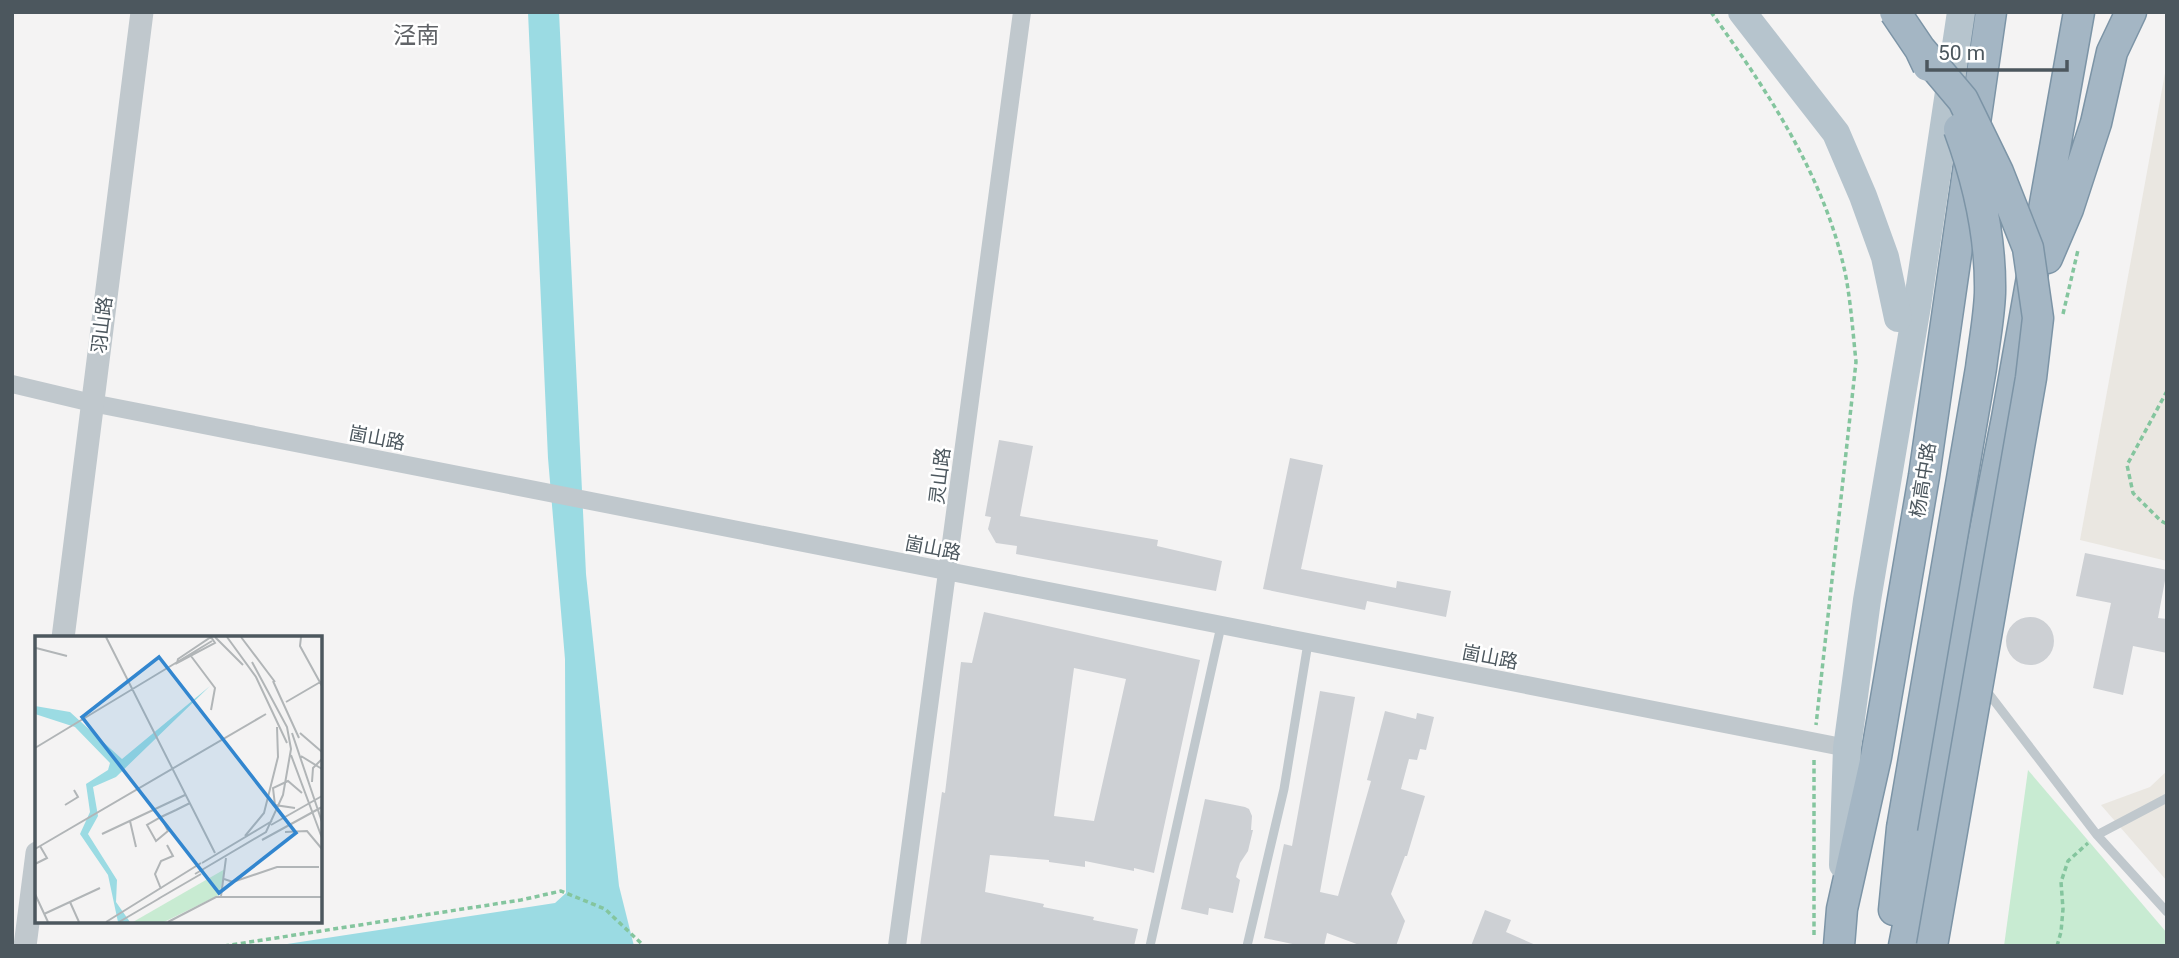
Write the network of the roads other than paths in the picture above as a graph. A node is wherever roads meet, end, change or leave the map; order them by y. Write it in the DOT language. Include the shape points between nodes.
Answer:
graph roads {
  1 [pos="142,12"];
  2 [pos="1022,12"];
  3 [pos="1742,12"];
  4 [pos="1895,12"];
  5 [pos="1961,12"];
  6 [pos="1991,12"];
  7 [pos="2078,12"];
  8 [pos="2131,12"];
  9 [pos="1920,49"];
  10 [pos="2028,299"];
  11 [pos="12,384"];
  12 [pos="92,403"];
  13 [pos="1898,419"];
  14 [pos="949,573"];
  15 [pos="1221,626"];
  16 [pos="63,636"];
  17 [pos="1308,643"];
  18 [pos="1954,690"];
  19 [pos="1847,748"];
  20 [pos="2167,798"];
  21 [pos="2098,835"];
  22 [pos="35,868"];
  23 [pos="1916,882"];
  24 [pos="1842,909"];
  25 [pos="2167,912"];
  26 [pos="25,946"];
  27 [pos="897,946"];
  28 [pos="1150,946"];
  29 [pos="1247,946"];
  30 [pos="1839,946"];
  31 [pos="1892,946"];
  32 [pos="1904,946"];
  33 [pos="1909,946"];
  34 [pos="1933,946"];
  1 -- 12 [label="street, 羽山路"];
  2 -- 14 [label="street, 灵山路"];
  3 -- 13 [label="main road, bridge" via="1836,134 1863,196 1885,257 1898,318"];
  4 -- 9 [label="highway, bridge"];
  5 -- 13 [label="main road"];
  6 -- 24 [label="highway, 杨高中路" via="1924,476 1876,757"];
  7 -- 10 [label="highway"];
  8 -- 10 [label="highway" via="2112,52 2096,123 2068,209"];
  9 -- 31 [label="highway, bridge" via="1960,131 1978,184 1987,229 1990,294 1902,828"];
  9 -- 34 [label="highway, bridge" via="1963,100 1998,172 2028,248 2038,318"];
  10 -- 18 [label="highway"];
  11 -- 12 [label="street, 崮山路"];
  12 -- 14 [label="street, 崮山路"];
  12 -- 16 [label="street, 羽山路"];
  13 -- 19 [label="main road"];
  14 -- 15 [label="street, 崮山路"];
  14 -- 27 [label="street, 灵山路"];
  15 -- 17 [label="street, 崮山路"];
  15 -- 28 [label="lane"];
  17 -- 19 [label="street, 崮山路"];
  17 -- 29 [label="lane" via="1284,789"];
  18 -- 21 [label="lane" via="1989,694"];
  18 -- 23 [label="highway"];
  19 -- 24 [label="main road"];
  20 -- 21 [label="lane"];
  21 -- 25 [label="lane"];
  22 -- 26 [label="street"];
  23 -- 32 [label="highway"];
  23 -- 33 [label="main road"];
  24 -- 30 [label="highway, 杨高中路"];
}
